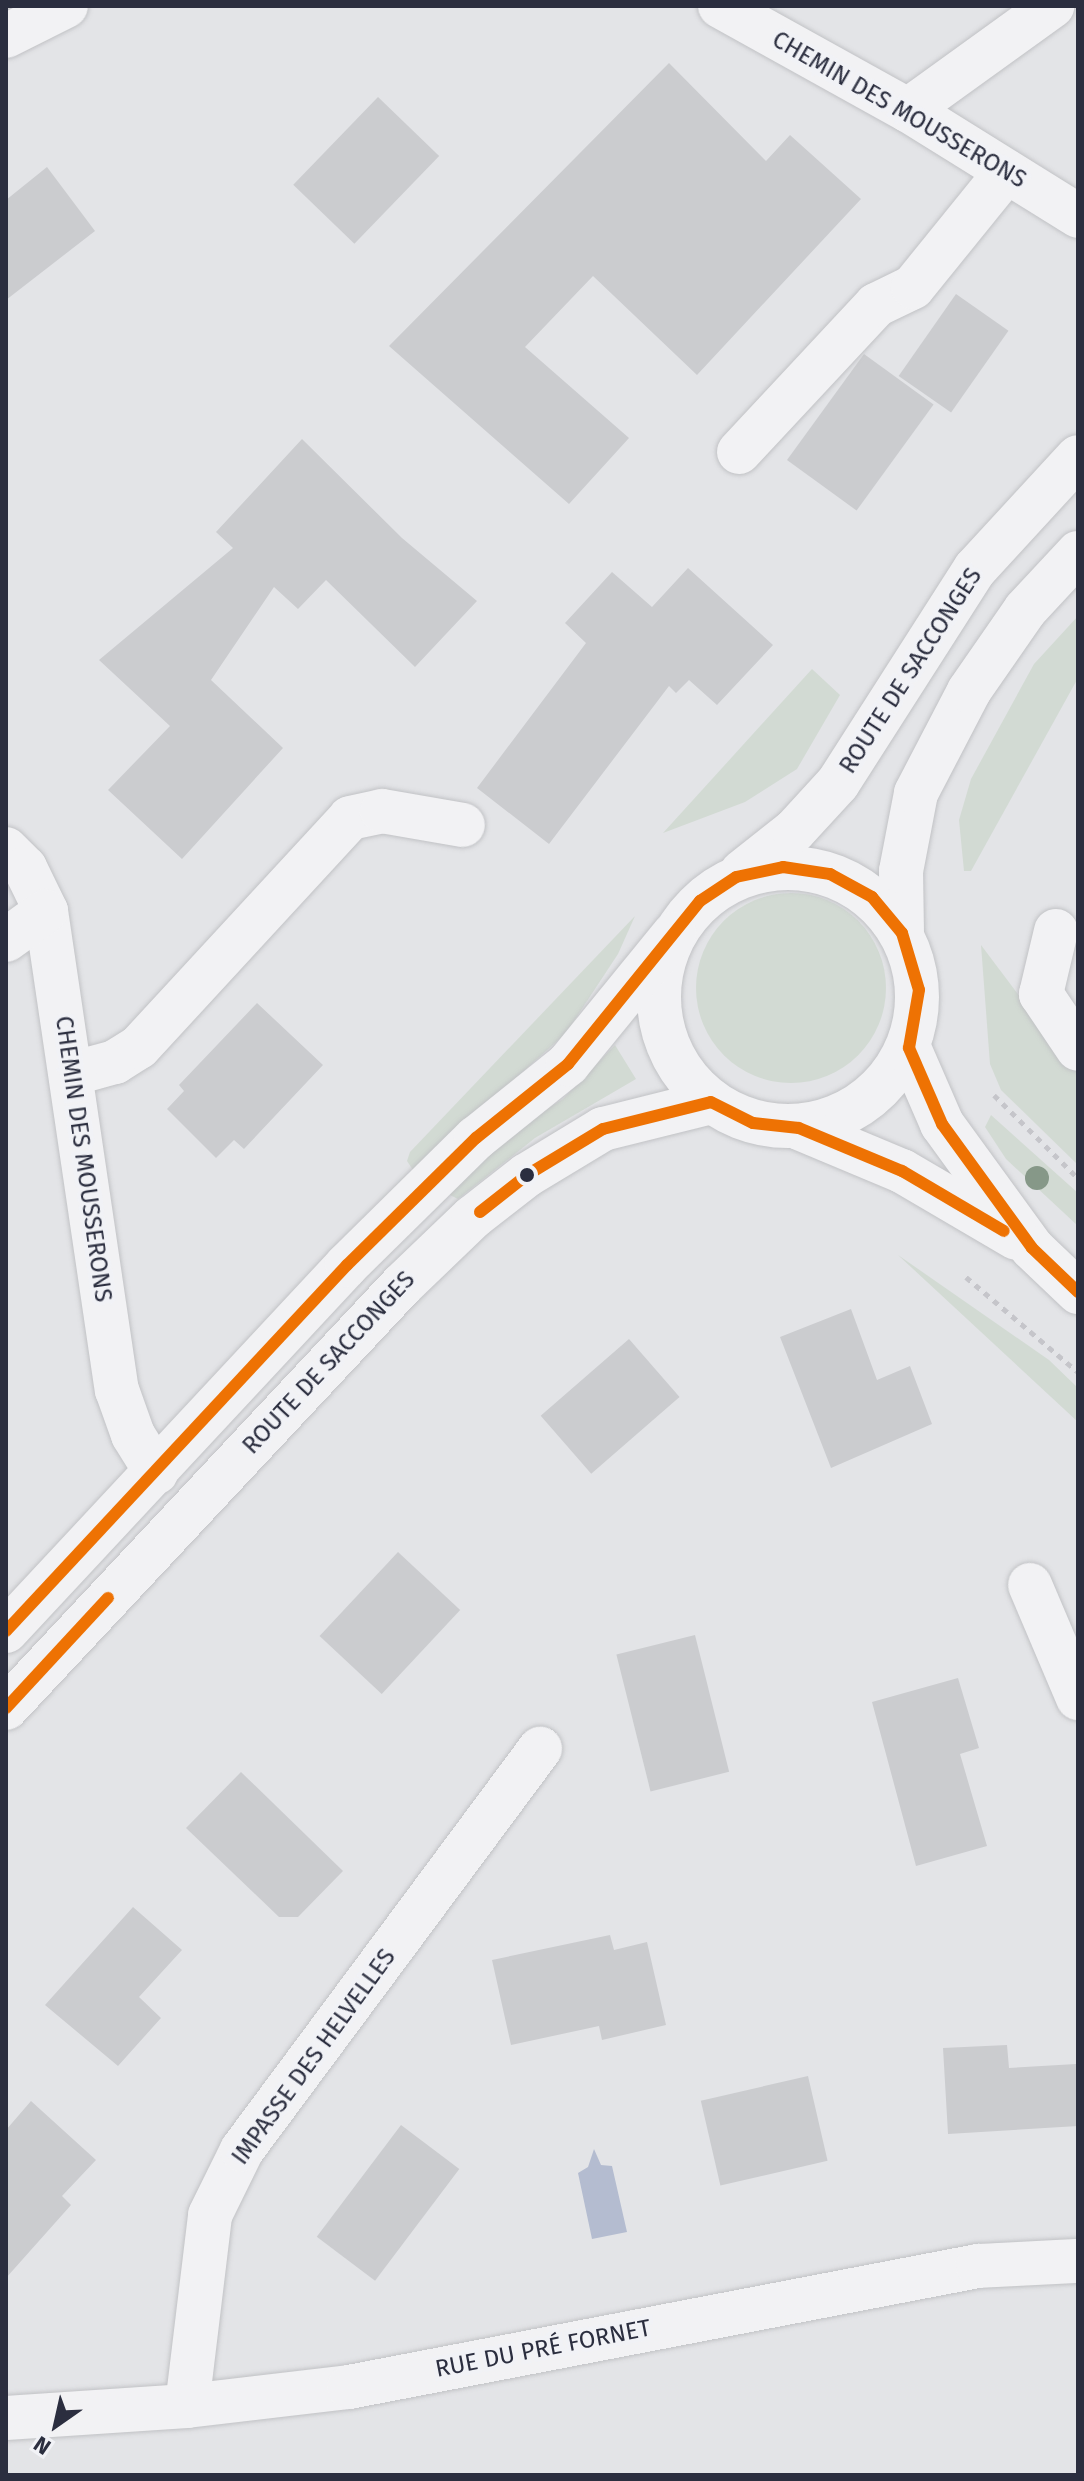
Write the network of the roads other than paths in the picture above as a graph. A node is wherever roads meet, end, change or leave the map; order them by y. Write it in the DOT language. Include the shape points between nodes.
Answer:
graph roads {
  1 [pos="66,6"];
  2 [pos="720,6"];
  3 [pos="1052,6"];
  4 [pos="6,36"];
  5 [pos="908,110"];
  6 [pos="1006,172"];
  7 [pos="1078,216"];
  8 [pos="739,452"];
  9 [pos="1078,457"];
  10 [pos="1078,553"];
  11 [pos="463,825"];
  12 [pos="6,849"];
  13 [pos="736,877"];
  14 [pos="46,911"];
  15 [pos="1056,931"];
  16 [pos="902,933"];
  17 [pos="674,934"];
  18 [pos="6,940"];
  19 [pos="909,1048"];
  20 [pos="1078,1049"];
  21 [pos="71,1074"];
  22 [pos="711,1102"];
  23 [pos="799,1128"];
  24 [pos="1032,1248"];
  25 [pos="1078,1291"];
  26 [pos="156,1472"];
  27 [pos="1030,1585"];
  28 [pos="6,1631"];
  29 [pos="1078,1698"];
  30 [pos="6,1708"];
  31 [pos="540,1749"];
  32 [pos="1078,2261"];
  33 [pos="187,2406"];
  34 [pos="6,2418"];
  1 -- 4 [label="street"];
  2 -- 5 [label="street, CHEMIN DES MOUSSERONS"];
  3 -- 5 [label="street"];
  5 -- 6 [label="street, CHEMIN DES MOUSSERONS"];
  6 -- 7 [label="street, CHEMIN DES MOUSSERONS"];
  6 -- 8 [label="street" via="913,287 876,305"];
  9 -- 13 [label="street, ROUTE DE SACCONGES" via="975,569 838,783 794,831"];
  10 -- 16 [label="street" via="1025,610 969,691 916,793 901,871"];
  11 -- 21 [label="street" via="382,811 350,818 139,1047 115,1062"];
  12 -- 14 [label="street, CHEMIN DES MOUSSERONS" via="25,868"];
  13 -- 16 [label="street" via="783,867 830,874 872,897"];
  13 -- 17 [label="street" via="700,901"];
  14 -- 18 [label="street"];
  14 -- 21 [label="street, CHEMIN DES MOUSSERONS"];
  15 -- 20 [label="street" via="1041,994"];
  16 -- 19 [label="street" via="919,990"];
  17 -- 22 [label="street" via="659,979 661,1025 679,1068"];
  17 -- 26 [label="street" via="568,1064 476,1138 347,1265"];
  19 -- 23 [label="street" via="883,1087 845,1116"];
  19 -- 24 [label="street" via="942,1124"];
  21 -- 26 [label="street, CHEMIN DES MOUSSERONS" via="117,1390 133,1435"];
  22 -- 23 [label="street" via="753,1123"];
  22 -- 30 [label="street, ROUTE DE SACCONGES" via="603,1129 527,1175 473,1217 402,1285"];
  23 -- 24 [label="street" via="902,1171"];
  24 -- 25 [label="street"];
  26 -- 28 [label="street"];
  27 -- 29 [label="street"];
  31 -- 33 [label="street, IMPASSE DES HELVELLES" via="242,2150 210,2215"];
  32 -- 33 [label="street, RUE DU PRÉ FORNET" via="978,2266 349,2387"];
  33 -- 34 [label="street, RUE DU PRÉ FORNET"];
}
